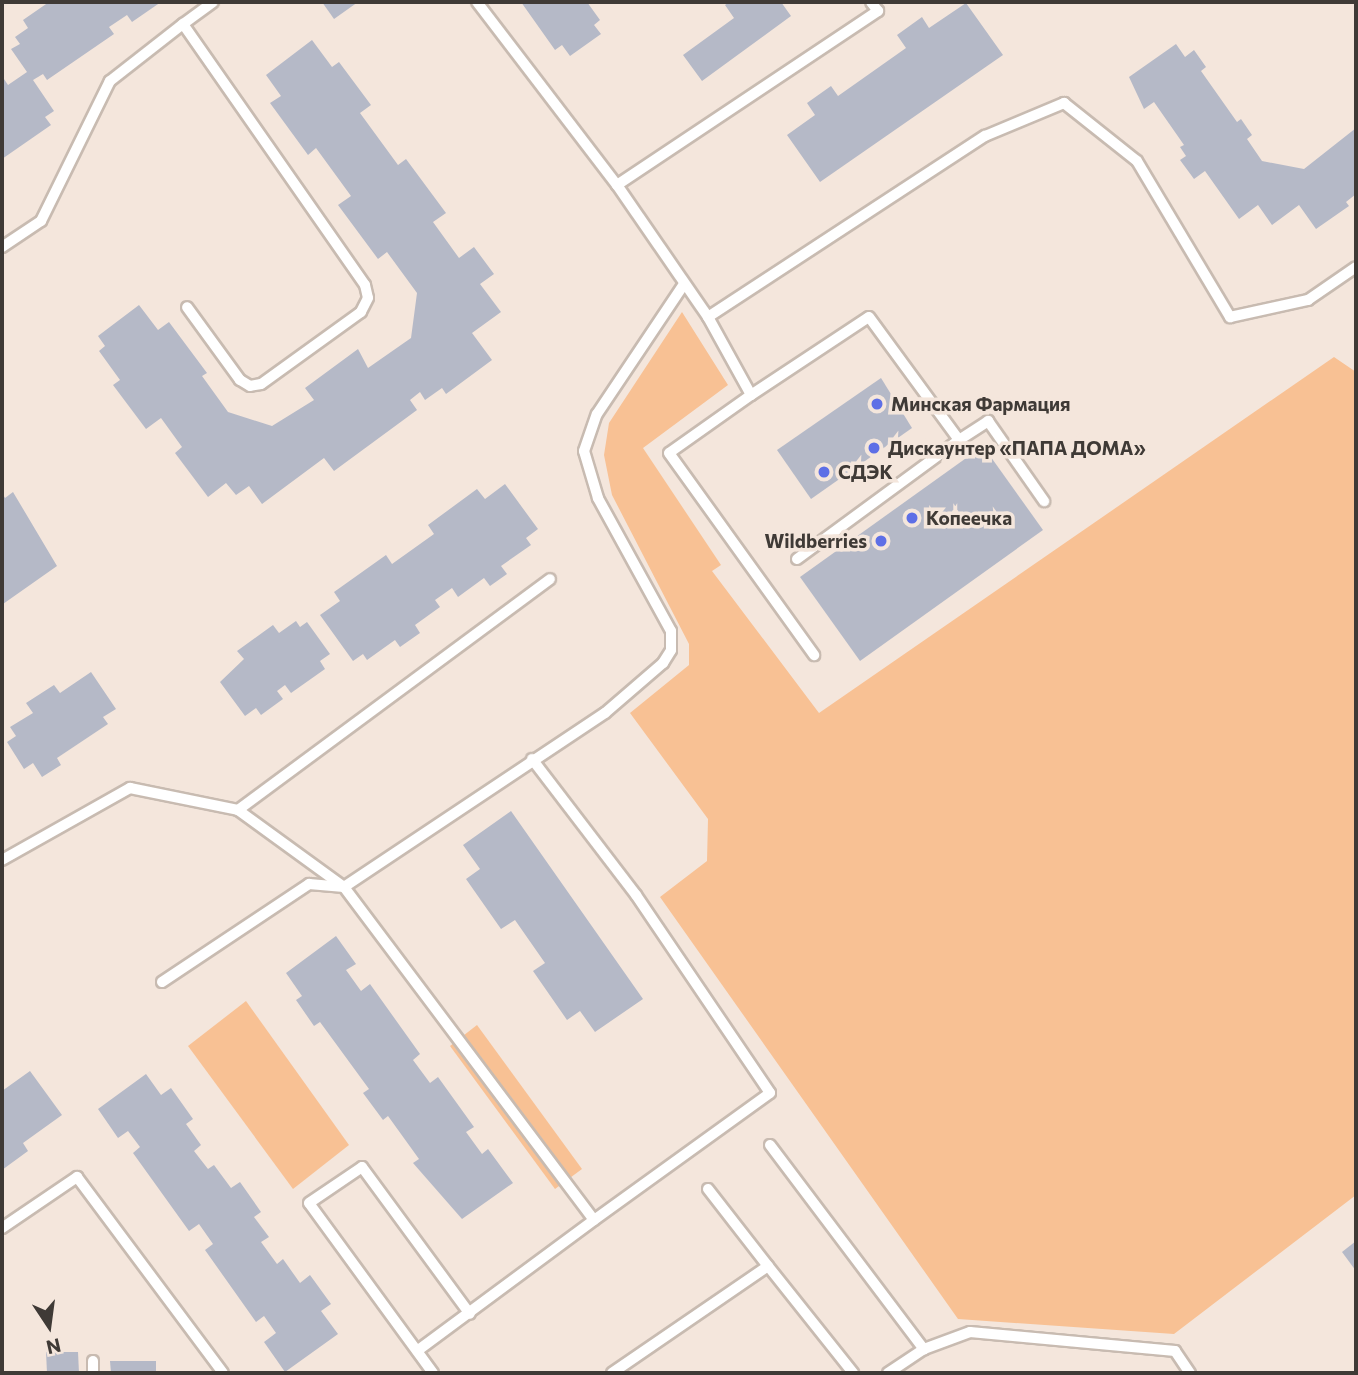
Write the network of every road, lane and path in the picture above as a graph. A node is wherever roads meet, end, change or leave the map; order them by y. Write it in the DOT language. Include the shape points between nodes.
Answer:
graph roads {
  1 [pos="213,2"];
  2 [pos="477,2"];
  3 [pos="871,2"];
  4 [pos="183,24"];
  5 [pos="617,185"];
  6 [pos="2,247"];
  7 [pos="1356,267"];
  8 [pos="684,284"];
  9 [pos="187,307"];
  10 [pos="708,317"];
  11 [pos="751,395"];
  12 [pos="958,440"];
  13 [pos="1044,501"];
  14 [pos="797,559"];
  15 [pos="550,579"];
  16 [pos="814,654"];
  17 [pos="532,759"];
  18 [pos="238,810"];
  19 [pos="2,860"];
  20 [pos="344,887"];
  21 [pos="162,982"];
  22 [pos="769,1144"];
  23 [pos="708,1189"];
  24 [pos="594,1220"];
  25 [pos="2,1228"];
  26 [pos="768,1266"];
  27 [pos="470,1314"];
  28 [pos="924,1349"];
  29 [pos="417,1351"];
  30 [pos="93,1361"];
  31 [pos="93,1373"];
  32 [pos="223,1373"];
  33 [pos="433,1373"];
  34 [pos="612,1373"];
  35 [pos="853,1373"];
  36 [pos="888,1373"];
  37 [pos="1190,1373"];
  1 -- 4 [label="lane"];
  2 -- 5 [label="lane"];
  3 -- 5 [label="lane" via="878,11"];
  4 -- 6 [label="lane" via="110,81 41,221"];
  4 -- 9 [label="lane" via="365,285 368,298 361,312 261,384 250,386 240,380"];
  5 -- 8 [label="lane"];
  7 -- 10 [label="lane" via="1308,300 1230,317 1137,161 1063,103 985,136"];
  8 -- 10 [label="lane"];
  8 -- 17 [label="lane" via="597,414 584,451 598,498 635,573 668,624 671,650 663,663 606,713"];
  10 -- 11 [label="lane"];
  11 -- 12 [label="lane" via="869,317"];
  11 -- 16 [label="lane" via="669,453"];
  12 -- 13 [label="lane" via="988,421"];
  12 -- 14 [label="lane"];
  15 -- 18 [label="lane"];
  17 -- 20 [label="lane"];
  17 -- 24 [label="lane" via="636,895 770,1093"];
  18 -- 19 [label="lane" via="130,788"];
  18 -- 20 [label="lane"];
  20 -- 21 [label="lane" via="309,884"];
  20 -- 24 [label="lane"];
  22 -- 28 [label="lane"];
  23 -- 26 [label="lane"];
  24 -- 27 [label="lane"];
  25 -- 32 [label="lane" via="77,1177"];
  26 -- 34 [label="lane"];
  26 -- 35 [label="lane"];
  27 -- 29 [label="lane"];
  27 -- 29 [label="lane" via="362,1167 309,1203"];
  28 -- 36 [label="lane"];
  28 -- 37 [label="lane" via="970,1332 984,1333 1175,1351"];
  29 -- 33 [label="lane"];
  30 -- 31 [label="lane"];
}
